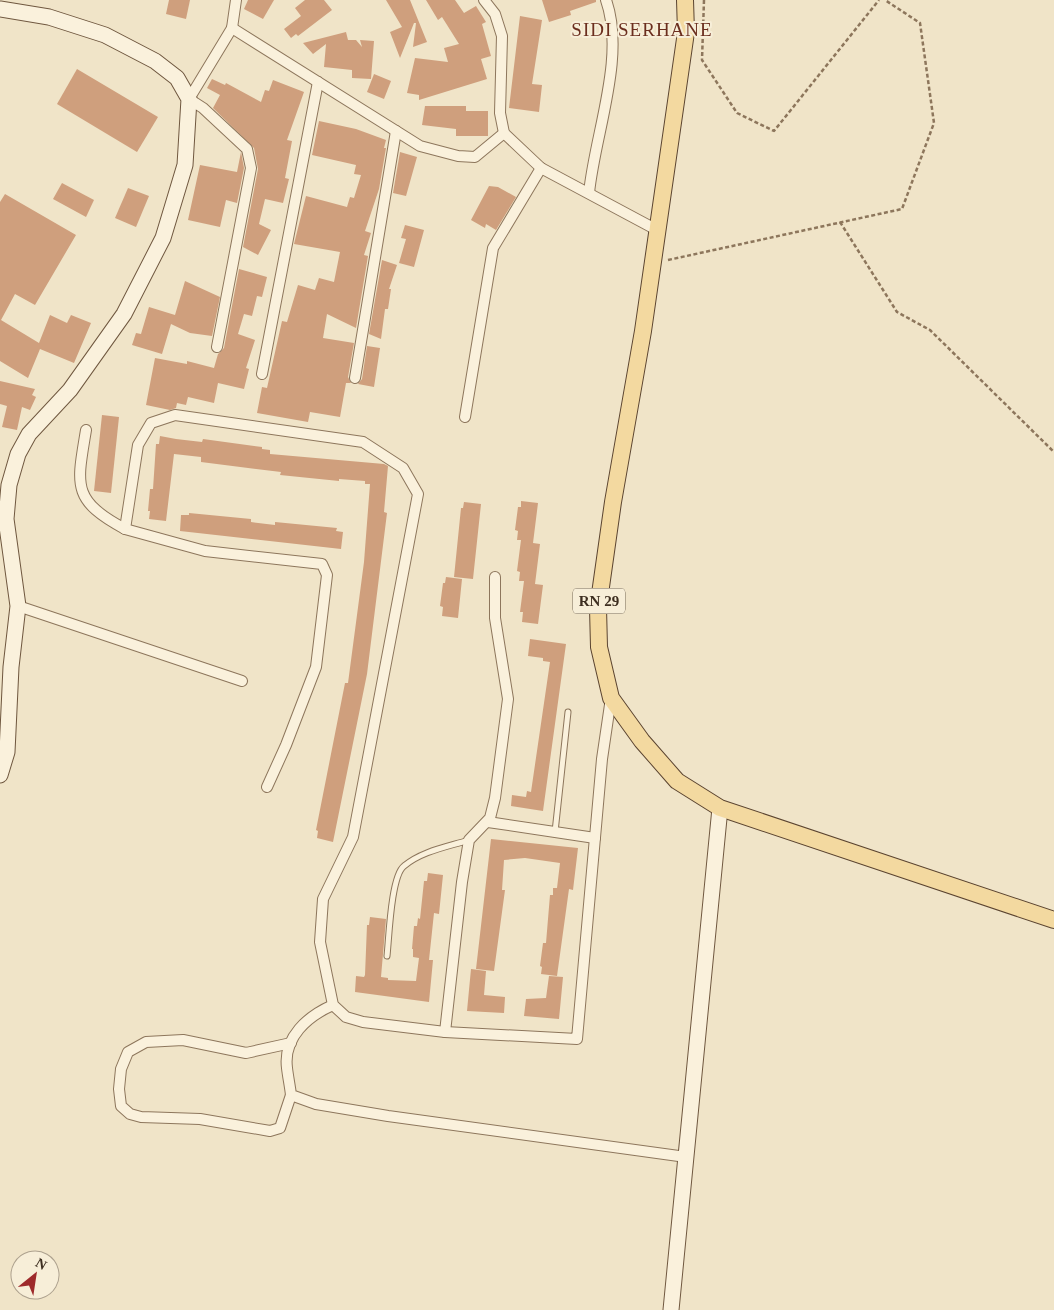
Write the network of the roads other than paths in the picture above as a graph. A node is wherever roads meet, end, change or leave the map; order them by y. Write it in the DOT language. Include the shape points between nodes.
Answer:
graph roads {
  1 [pos="236,0"];
  2 [pos="484,0"];
  3 [pos="606,0"];
  4 [pos="685,0"];
  5 [pos="0,10"];
  6 [pos="232,28"];
  7 [pos="318,82"];
  8 [pos="188,99"];
  9 [pos="396,131"];
  10 [pos="504,133"];
  11 [pos="541,168"];
  12 [pos="589,192"];
  13 [pos="657,230"];
  14 [pos="217,347"];
  15 [pos="262,374"];
  16 [pos="355,378"];
  17 [pos="464,417"];
  18 [pos="86,430"];
  19 [pos="125,529"];
  20 [pos="496,577"];
  21 [pos="18,606"];
  22 [pos="242,681"];
  23 [pos="611,698"];
  24 [pos="568,712"];
  25 [pos="0,775"];
  26 [pos="267,787"];
  27 [pos="720,808"];
  28 [pos="488,822"];
  29 [pos="555,832"];
  30 [pos="595,838"];
  31 [pos="470,840"];
  32 [pos="1054,920"];
  33 [pos="388,956"];
  34 [pos="333,1005"];
  35 [pos="445,1032"];
  36 [pos="291,1043"];
  37 [pos="291,1095"];
  38 [pos="686,1157"];
  39 [pos="671,1310"];
  1 -- 6 [label="street"];
  2 -- 10 [label="street" via="495,14 502,36 500,113"];
  3 -- 12 [label="street" via="614,50"];
  4 -- 13 [label="main road, RN 29" via="686,32"];
  5 -- 8 [label="main road" via="49,17 105,35 155,61 177,78"];
  6 -- 7 [label="street"];
  6 -- 8 [label="street"];
  7 -- 9 [label="street"];
  7 -- 15 [label="street"];
  8 -- 14 [label="street" via="203,108 247,149 251,168"];
  8 -- 21 [label="main road" via="185,165 163,238 124,314 70,390 29,434 18,454 9,485 6,519"];
  9 -- 10 [label="street" via="420,146 474,157"];
  9 -- 16 [label="street"];
  10 -- 11 [label="street"];
  11 -- 12 [label="street"];
  11 -- 17 [label="street" via="493,248"];
  12 -- 13 [label="street"];
  13 -- 23 [label="main road, RN 29" via="643,331 612,502 598,608 598,647"];
  18 -- 19 [label="street" via="78,478 86,502 105,519"];
  19 -- 26 [label="street" via="205,551 322,564 327,575 316,667"];
  19 -- 34 [label="street" via="138,445 151,423 175,415 363,442 403,468 418,494 353,837 323,899 320,942"];
  20 -- 28 [label="street" via="495,618 508,699 495,798"];
  21 -- 22 [label="street"];
  21 -- 25 [label="main road" via="7,752"];
  23 -- 27 [label="main road, RN 29" via="676,781"];
  23 -- 30 [label="street"];
  24 -- 29 [label="lane"];
  27 -- 32 [label="main road, RN 29"];
  27 -- 38 [label="main road"];
  28 -- 29 [label="street"];
  28 -- 31 [label="street"];
  29 -- 30 [label="street"];
  30 -- 35 [label="street" via="577,1039"];
  31 -- 33 [label="lane" via="428,852 403,867 394,889"];
  31 -- 35 [label="street" via="462,882"];
  34 -- 35 [label="street" via="346,1017 363,1022"];
  34 -- 36 [label="street" via="300,1025"];
  36 -- 37 [label="street" via="286,1066"];
  36 -- 37 [label="street" via="246,1053 183,1040 146,1042 128,1052 121,1069 119,1089 122,1106 130,1114 200,1119 270,1131 280,1128"];
  37 -- 38 [label="street" via="316,1104 388,1116"];
  38 -- 39 [label="main road"];
}
